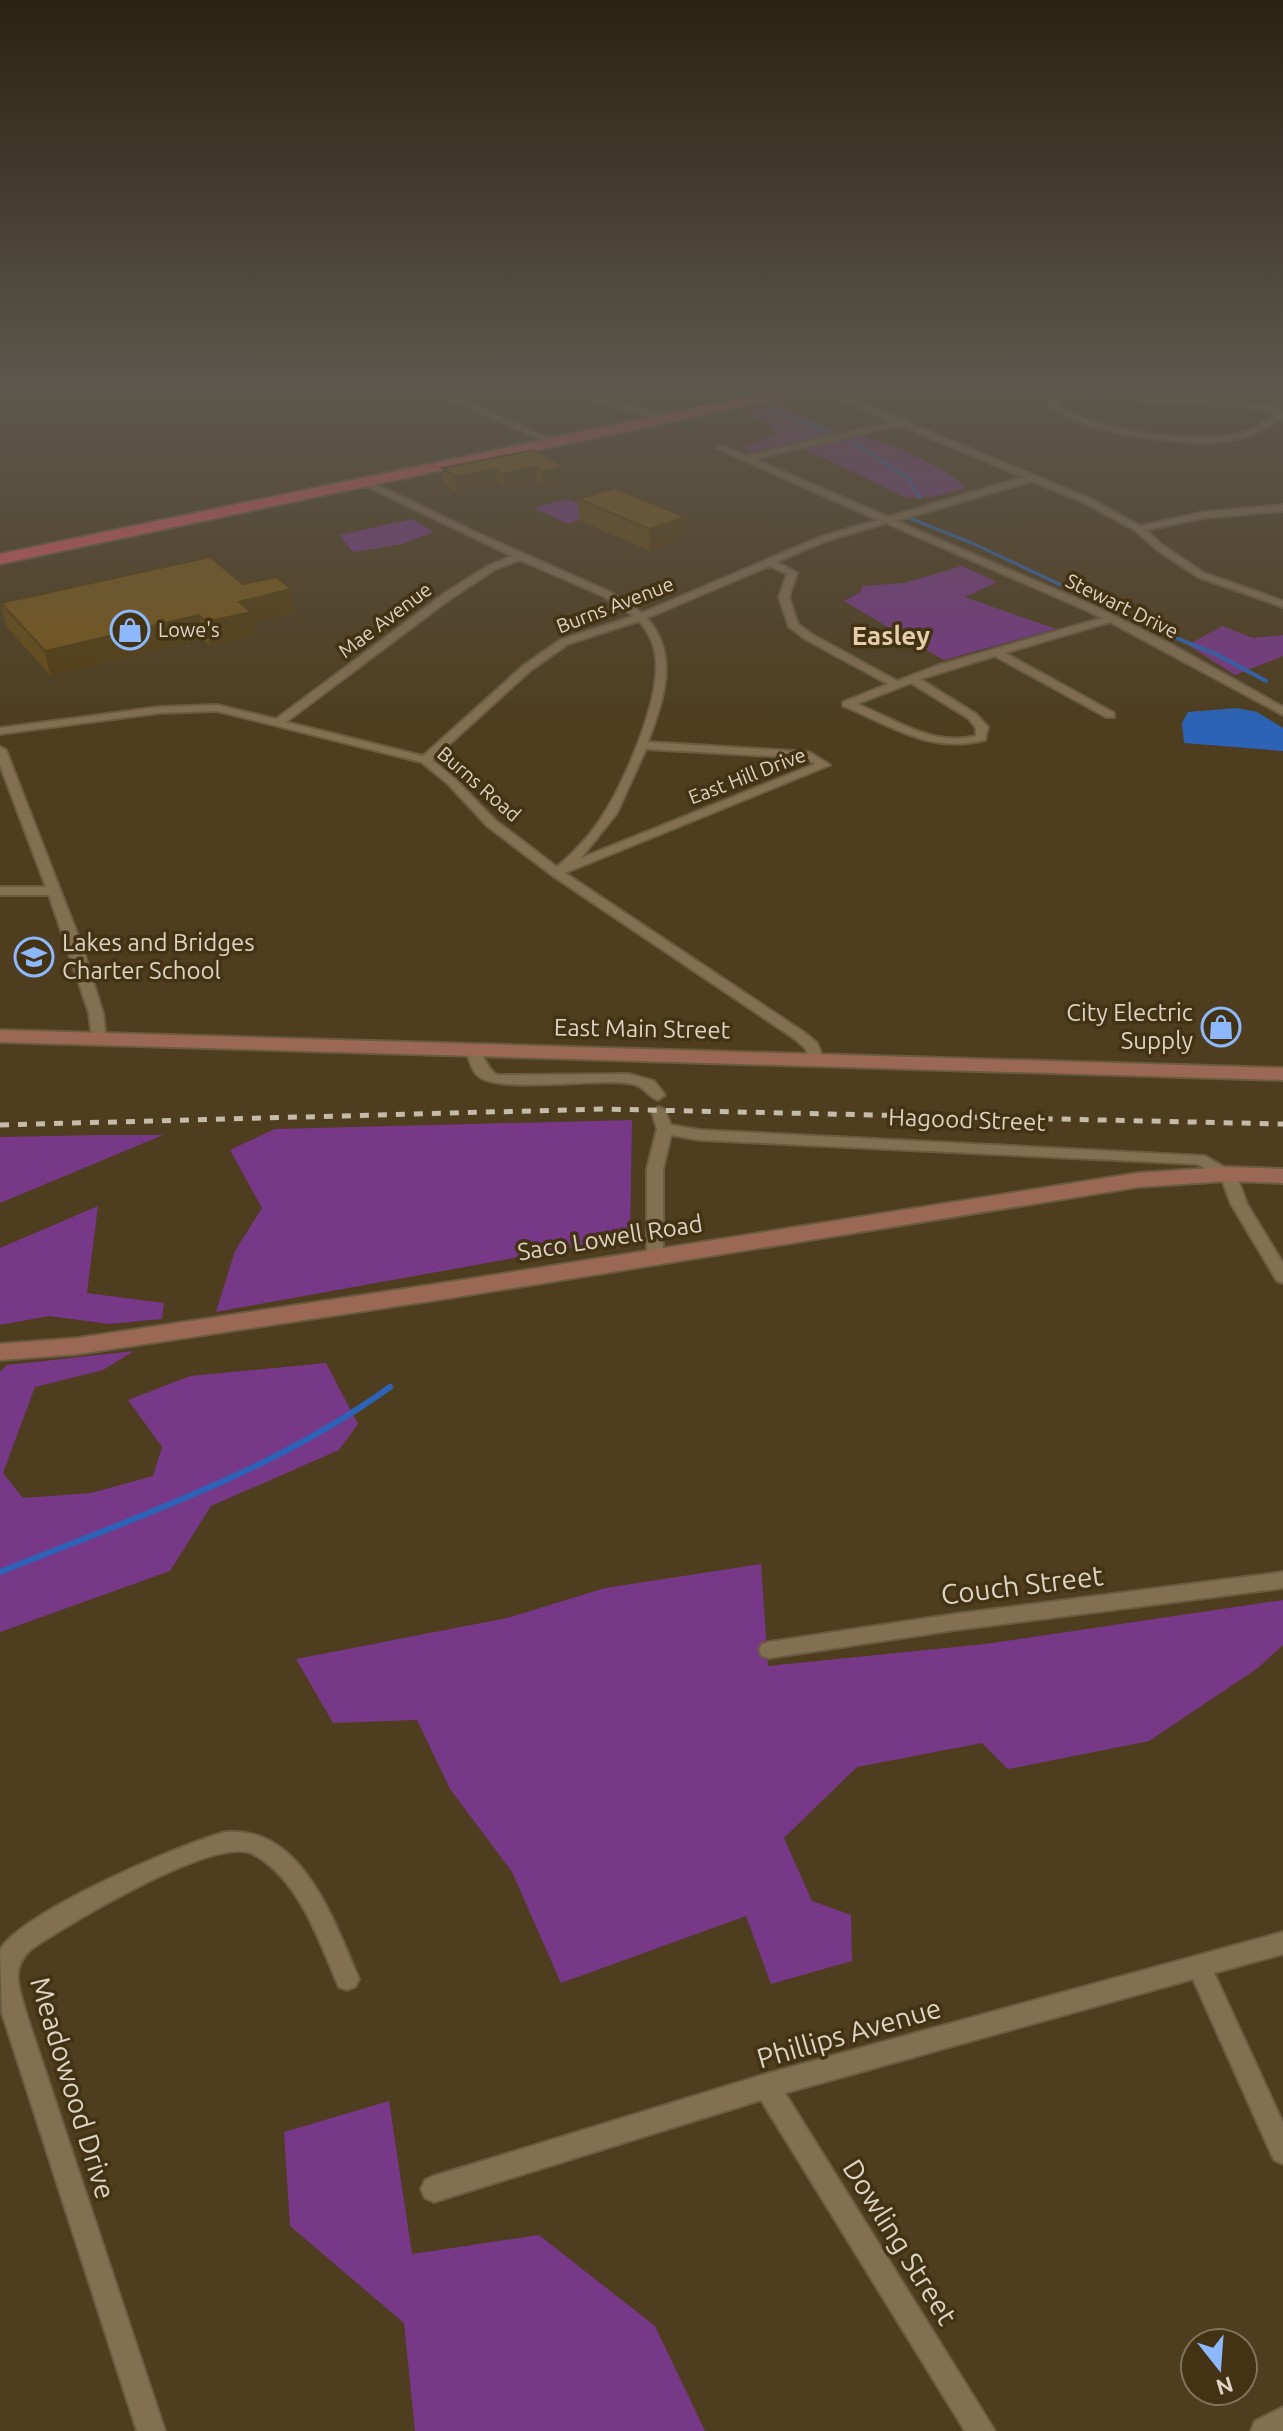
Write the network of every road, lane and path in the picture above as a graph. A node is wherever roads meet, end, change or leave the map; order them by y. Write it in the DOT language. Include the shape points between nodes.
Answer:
graph roads {
  1 [pos="268,502"];
  2 [pos="404,502"];
  3 [pos="845,502"];
  4 [pos="947,502"];
  5 [pos="1091,502"];
  6 [pos="1283,508"];
  7 [pos="886,520"];
  8 [pos="1139,529"];
  9 [pos="520,556"];
  10 [pos="0,559"];
  11 [pos="768,562"];
  12 [pos="1283,604"];
  13 [pos="641,617"];
  14 [pos="1110,619"];
  15 [pos="996,652"];
  16 [pos="912,679"];
  17 [pos="897,685"];
  18 [pos="1283,712"];
  19 [pos="1110,715"];
  20 [pos="278,723"];
  21 [pos="0,731"];
  22 [pos="642,745"];
  23 [pos="1,754"];
  24 [pos="425,760"];
  25 [pos="557,873"];
  26 [pos="0,891"];
  27 [pos="55,891"];
  28 [pos="0,1036"];
  29 [pos="99,1039"];
  30 [pos="473,1051"];
  31 [pos="817,1060"];
  32 [pos="1283,1074"];
  33 [pos="658,1095"];
  34 [pos="659,1112"];
  35 [pos="665,1129"];
  36 [pos="1228,1174"];
  37 [pos="1283,1176"];
  38 [pos="655,1258"];
  39 [pos="1283,1277"];
  40 [pos="0,1352"];
  41 [pos="1283,1580"];
  42 [pos="769,1650"];
  43 [pos="1283,1943"];
  44 [pos="1199,1967"];
  45 [pos="347,1979"];
  46 [pos="766,2086"];
  47 [pos="1283,2151"];
  48 [pos="434,2189"];
  49 [pos="1283,2421"];
  50 [pos="151,2431"];
  51 [pos="981,2431"];
  52 [pos="1265,2431"];
  1 -- 10 [label="highway"];
  2 -- 9 [label="street"];
  3 -- 7 [label="street, Stewart Drive"];
  4 -- 7 [label="street, Burns Avenue"];
  5 -- 8 [label="street"];
  6 -- 8 [label="street" via="1204,515"];
  7 -- 11 [label="street, Burns Avenue"];
  7 -- 14 [label="street, Stewart Drive"];
  8 -- 12 [label="street" via="1201,575"];
  9 -- 13 [label="street" via="599,591"];
  9 -- 20 [label="street, Mae Avenue" via="449,595"];
  11 -- 13 [label="street, Burns Avenue"];
  11 -- 17 [label="street" via="792,573 784,597 793,625"];
  13 -- 22 [label="street" via="660,648 662,666"];
  13 -- 24 [label="street, Burns Avenue" via="555,647"];
  14 -- 15 [label="street"];
  14 -- 18 [label="street, Stewart Drive"];
  15 -- 16 [label="street"];
  15 -- 19 [label="street"];
  16 -- 17 [label="street"];
  16 -- 17 [label="street" via="972,716 982,727 981,738 966,744 926,739 847,704"];
  20 -- 21 [label="street, Burns Road" via="197,707"];
  20 -- 24 [label="street, Burns Road"];
  22 -- 25 [label="street" via="614,812 579,856"];
  22 -- 25 [label="street, East Hill Drive" via="809,755 824,765"];
  23 -- 27 [label="street"];
  24 -- 25 [label="street, Burns Road" via="491,823"];
  25 -- 31 [label="street, Burns Road" via="800,1036 812,1046"];
  26 -- 27 [label="street"];
  27 -- 29 [label="street" via="96,1013"];
  28 -- 29 [label="main road, East Main Street"];
  29 -- 30 [label="main road, East Main Street"];
  30 -- 31 [label="main road, East Main Street"];
  30 -- 33 [label="street" via="482,1072 494,1079 643,1081"];
  31 -- 32 [label="main road, East Main Street"];
  34 -- 35 [label="street"];
  35 -- 36 [label="street, Hagood Street" via="700,1135 1200,1159"];
  35 -- 38 [label="street" via="655,1169"];
  36 -- 37 [label="main road, Hagood Street"];
  36 -- 38 [label="main road, Saco Lowell Road" via="1138,1180"];
  36 -- 39 [label="street" via="1239,1204"];
  38 -- 40 [label="main road, Saco Lowell Road" via="92,1344"];
  41 -- 42 [label="street, Couch Street"];
  43 -- 44 [label="street, Phillips Avenue"];
  44 -- 46 [label="street, Phillips Avenue"];
  44 -- 47 [label="street"];
  45 -- 50 [label="street, Meadowood Drive" via="316,1909 292,1872 254,1842 224,1842 124,1883 49,1922 11,1953 4,1978 14,2013"];
  46 -- 48 [label="street, Phillips Avenue"];
  46 -- 51 [label="street, Dowling Street"];
  49 -- 52 [label="street"];
}
